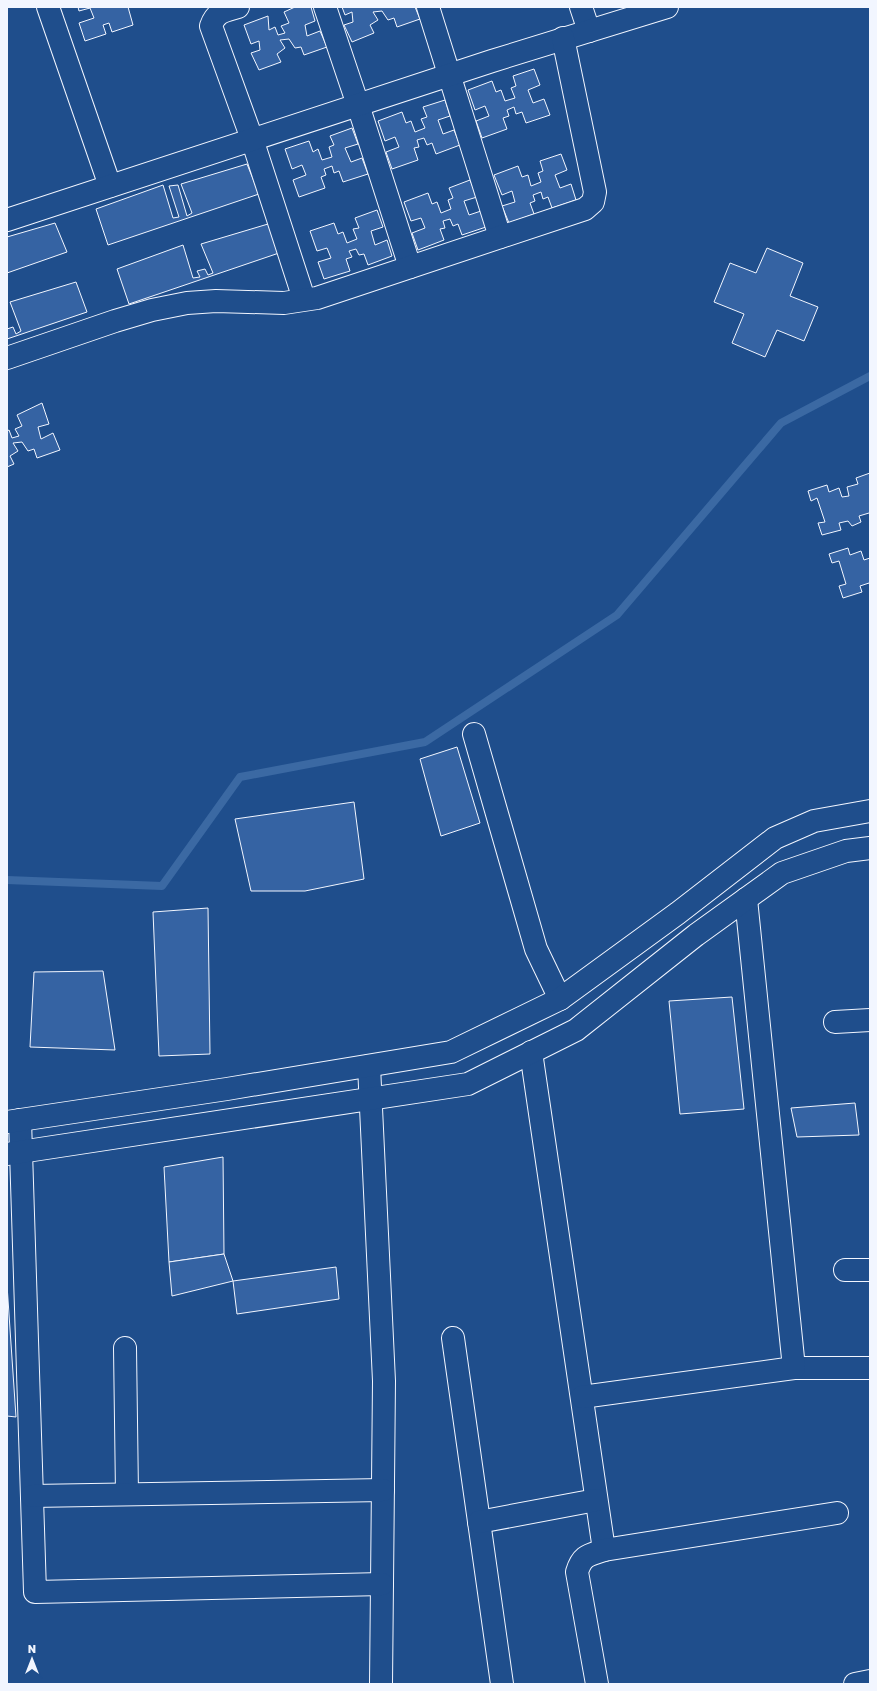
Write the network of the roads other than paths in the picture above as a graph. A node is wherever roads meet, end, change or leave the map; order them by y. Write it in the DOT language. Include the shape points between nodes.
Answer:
graph roads {
  1 [pos="48,7"];
  2 [pos="238,7"];
  3 [pos="325,7"];
  4 [pos="428,7"];
  5 [pos="581,7"];
  6 [pos="667,7"];
  7 [pos="589,31"];
  8 [pos="563,38"];
  9 [pos="449,75"];
  10 [pos="358,105"];
  11 [pos="252,139"];
  12 [pos="110,186"];
  13 [pos="7,220"];
  14 [pos="500,237"];
  15 [pos="410,267"];
  16 [pos="304,299"];
  17 [pos="7,358"];
  18 [pos="474,734"];
  19 [pos="870,811"];
  20 [pos="870,848"];
  21 [pos="746,899"];
  22 [pos="560,999"];
  23 [pos="870,1020"];
  24 [pos="835,1022"];
  25 [pos="532,1052"];
  26 [pos="369,1066"];
  27 [pos="371,1099"];
  28 [pos="13,1121"];
  29 [pos="14,1153"];
  30 [pos="846,1270"];
  31 [pos="870,1270"];
  32 [pos="453,1338"];
  33 [pos="125,1348"];
  34 [pos="794,1368"];
  35 [pos="870,1368"];
  36 [pos="582,1397"];
  37 [pos="383,1490"];
  38 [pos="127,1494"];
  39 [pos="32,1496"];
  40 [pos="596,1500"];
  41 [pos="837,1513"];
  42 [pos="479,1522"];
  43 [pos="604,1550"];
  44 [pos="382,1584"];
  45 [pos="870,1681"];
  46 [pos="381,1684"];
  47 [pos="502,1684"];
  48 [pos="597,1684"];
  49 [pos="855,1684"];
  1 -- 12 [label="street"];
  2 -- 11 [label="street" via="221,12 214,17 211,26"];
  3 -- 10 [label="street"];
  4 -- 9 [label="street"];
  5 -- 7 [label="street"];
  6 -- 7 [label="street"];
  7 -- 8 [label="street"];
  8 -- 9 [label="street"];
  8 -- 14 [label="street" via="596,192 593,202 585,209"];
  9 -- 10 [label="street"];
  9 -- 14 [label="street"];
  10 -- 11 [label="street"];
  10 -- 15 [label="street"];
  11 -- 12 [label="street"];
  11 -- 16 [label="street"];
  12 -- 13 [label="street"];
  14 -- 15 [label="street"];
  15 -- 16 [label="street" via="317,298"];
  16 -- 17 [label="street" via="284,303 187,303 115,321"];
  18 -- 22 [label="street" via="536,949"];
  19 -- 22 [label="street" via="814,821 775,838"];
  20 -- 21 [label="street" via="846,851 782,873"];
  21 -- 25 [label="street" via="576,1030"];
  21 -- 34 [label="street"];
  22 -- 26 [label="street" via="451,1052"];
  23 -- 24 [label="street"];
  25 -- 27 [label="street" via="468,1084"];
  25 -- 36 [label="street"];
  26 -- 27 [label="street"];
  26 -- 28 [label="street"];
  27 -- 29 [label="street"];
  27 -- 37 [label="street" via="384,1381"];
  28 -- 29 [label="street"];
  29 -- 39 [label="street"];
  30 -- 31 [label="street"];
  32 -- 42 [label="street"];
  33 -- 38 [label="street"];
  34 -- 35 [label="street"];
  34 -- 36 [label="street"];
  36 -- 40 [label="street"];
  37 -- 38 [label="street"];
  37 -- 44 [label="street"];
  38 -- 39 [label="street"];
  39 -- 44 [label="street" via="35,1592"];
  40 -- 42 [label="street"];
  40 -- 43 [label="street"];
  41 -- 43 [label="street"];
  42 -- 47 [label="street"];
  43 -- 48 [label="street" via="586,1556 577,1572"];
  44 -- 46 [label="street"];
  45 -- 49 [label="street"];
}
